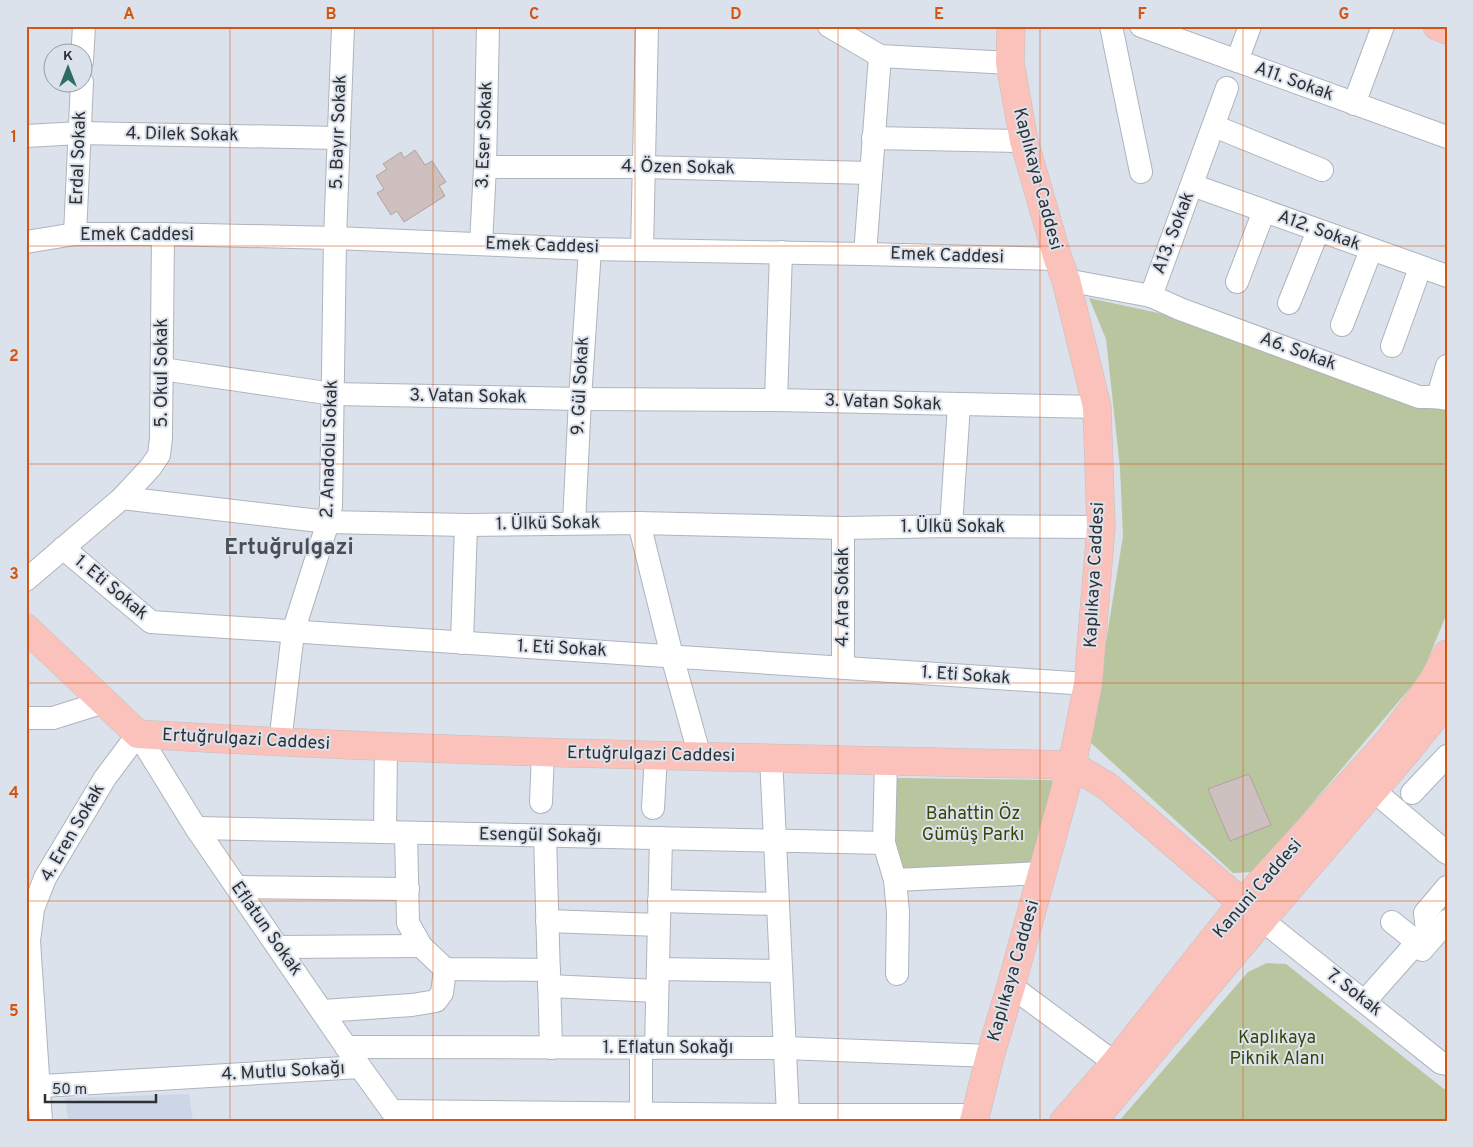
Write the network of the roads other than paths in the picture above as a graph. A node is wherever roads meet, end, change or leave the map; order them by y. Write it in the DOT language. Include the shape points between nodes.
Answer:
graph roads {
  1 [pos="84,26"];
  2 [pos="343,26"];
  3 [pos="488,26"];
  4 [pos="647,26"];
  5 [pos="829,26"];
  6 [pos="1011,26"];
  7 [pos="1111,26"];
  8 [pos="1141,26"];
  9 [pos="1250,26"];
  10 [pos="1383,26"];
  11 [pos="1438,26"];
  12 [pos="1447,30"];
  13 [pos="83,42"];
  14 [pos="880,56"];
  15 [pos="1237,61"];
  16 [pos="1010,63"];
  17 [pos="1227,88"];
  18 [pos="82,92"];
  19 [pos="1354,104"];
  20 [pos="1214,126"];
  21 [pos="80,133"];
  22 [pos="26,136"];
  23 [pos="339,138"];
  24 [pos="873,138"];
  25 [pos="1447,138"];
  26 [pos="1024,140"];
  27 [pos="486,166"];
  28 [pos="644,166"];
  29 [pos="1322,170"];
  30 [pos="1141,172"];
  31 [pos="870,173"];
  32 [pos="1192,185"];
  33 [pos="1264,211"];
  34 [pos="1318,231"];
  35 [pos="75,234"];
  36 [pos="163,234"];
  37 [pos="335,238"];
  38 [pos="26,242"];
  39 [pos="480,244"];
  40 [pos="590,249"];
  41 [pos="642,250"];
  42 [pos="1371,250"];
  43 [pos="781,252"];
  44 [pos="865,254"];
  45 [pos="1420,268"];
  46 [pos="1062,270"];
  47 [pos="1447,276"];
  48 [pos="1237,282"];
  49 [pos="1151,296"];
  50 [pos="1289,302"];
  51 [pos="1342,325"];
  52 [pos="1392,346"];
  53 [pos="1447,366"];
  54 [pos="162,369"];
  55 [pos="333,394"];
  56 [pos="1442,398"];
  57 [pos="580,399"];
  58 [pos="776,400"];
  59 [pos="959,405"];
  60 [pos="1096,407"];
  61 [pos="122,498"];
  62 [pos="328,522"];
  63 [pos="574,523"];
  64 [pos="639,523"];
  65 [pos="466,525"];
  66 [pos="951,526"];
  67 [pos="1101,527"];
  68 [pos="843,528"];
  69 [pos="63,548"];
  70 [pos="26,580"];
  71 [pos="26,628"];
  72 [pos="294,632"];
  73 [pos="462,644"];
  74 [pos="1447,654"];
  75 [pos="672,656"];
  76 [pos="843,667"];
  77 [pos="1088,684"];
  78 [pos="1447,698"];
  79 [pos="104,702"];
  80 [pos="26,718"];
  81 [pos="138,734"];
  82 [pos="280,743"];
  83 [pos="386,747"];
  84 [pos="543,752"];
  85 [pos="656,755"];
  86 [pos="1447,756"];
  87 [pos="700,757"];
  88 [pos="771,757"];
  89 [pos="886,761"];
  90 [pos="1072,765"];
  91 [pos="1373,790"];
  92 [pos="1412,792"];
  93 [pos="541,802"];
  94 [pos="653,808"];
  95 [pos="196,828"];
  96 [pos="396,832"];
  97 [pos="545,836"];
  98 [pos="661,838"];
  99 [pos="775,841"];
  100 [pos="884,843"];
  101 [pos="1447,853"];
  102 [pos="1042,873"];
  103 [pos="35,877"];
  104 [pos="895,880"];
  105 [pos="237,887"];
  106 [pos="1447,887"];
  107 [pos="408,889"];
  108 [pos="659,902"];
  109 [pos="778,904"];
  110 [pos="1252,912"];
  111 [pos="547,921"];
  112 [pos="1447,921"];
  113 [pos="1392,922"];
  114 [pos="659,925"];
  115 [pos="1417,942"];
  116 [pos="278,946"];
  117 [pos="421,946"];
  118 [pos="28,956"];
  119 [pos="445,969"];
  120 [pos="781,971"];
  121 [pos="897,974"];
  122 [pos="549,978"];
  123 [pos="657,980"];
  124 [pos="1011,986"];
  125 [pos="1368,1004"];
  126 [pos="323,1011"];
  127 [pos="30,1019"];
  128 [pos="346,1047"];
  129 [pos="551,1048"];
  130 [pos="648,1048"];
  131 [pos="785,1048"];
  132 [pos="990,1056"];
  133 [pos="1115,1063"];
  134 [pos="1447,1064"];
  135 [pos="360,1067"];
  136 [pos="32,1087"];
  137 [pos="641,1114"];
  138 [pos="788,1115"];
  139 [pos="396,1116"];
  140 [pos="974,1118"];
  141 [pos="41,1121"];
  142 [pos="1064,1121"];
  143 [pos="1092,1121"];
  1 -- 13 [label="street"];
  2 -- 23 [label="street, 5. Bayır Sokak"];
  3 -- 27 [label="street, 3. Eser Sokak"];
  4 -- 28 [label="street"];
  5 -- 14 [label="street"];
  6 -- 16 [label="main road, Kaplıkaya Caddesi"];
  7 -- 30 [label="street"];
  8 -- 15 [label="street, A11. Sokak"];
  9 -- 15 [label="street"];
  10 -- 19 [label="street"];
  11 -- 12 [label="main road"];
  14 -- 16 [label="street"];
  14 -- 24 [label="street"];
  15 -- 19 [label="street, A11. Sokak"];
  16 -- 26 [label="main road, Kaplıkaya Caddesi"];
  17 -- 20 [label="street, A13. Sokak"];
  18 -- 21 [label="street, Erdal Sokak"];
  19 -- 25 [label="street, A11. Sokak"];
  20 -- 29 [label="street"];
  20 -- 32 [label="street, A13. Sokak"];
  21 -- 22 [label="street, 4. Dilek Sokak"];
  21 -- 23 [label="street, 4. Dilek Sokak"];
  21 -- 35 [label="street, Erdal Sokak"];
  23 -- 37 [label="street, 5. Bayır Sokak"];
  24 -- 26 [label="street"];
  24 -- 31 [label="street"];
  26 -- 46 [label="main road, Kaplıkaya Caddesi"];
  27 -- 28 [label="street, 4. Özen Sokak"];
  27 -- 39 [label="street, 3. Eser Sokak"];
  28 -- 31 [label="street, 4. Özen Sokak"];
  28 -- 41 [label="street"];
  31 -- 44 [label="street"];
  32 -- 33 [label="street, A12. Sokak"];
  32 -- 49 [label="street, A13. Sokak"];
  33 -- 34 [label="street, A12. Sokak"];
  33 -- 48 [label="street"];
  34 -- 42 [label="street, A12. Sokak"];
  34 -- 50 [label="street"];
  35 -- 36 [label="street, Emek Caddesi"];
  35 -- 38 [label="street, Emek Caddesi"];
  36 -- 37 [label="street, Emek Caddesi"];
  36 -- 54 [label="street, 5. Okul Sokak"];
  37 -- 39 [label="street, Emek Caddesi"];
  37 -- 55 [label="street, 2. Anadolu Sokak"];
  39 -- 40 [label="street, Emek Caddesi"];
  40 -- 41 [label="street, Emek Caddesi"];
  40 -- 57 [label="street, 9. Gül Sokak"];
  41 -- 43 [label="street, Emek Caddesi"];
  42 -- 45 [label="street, A12. Sokak"];
  42 -- 51 [label="street"];
  43 -- 44 [label="street, Emek Caddesi"];
  43 -- 58 [label="street"];
  44 -- 46 [label="street, Emek Caddesi"];
  45 -- 47 [label="street, A12. Sokak"];
  45 -- 52 [label="street"];
  46 -- 49 [label="street, A13. Sokak"];
  46 -- 60 [label="main road, Kaplıkaya Caddesi"];
  49 -- 56 [label="street, A6. Sokak" via="1419,397"];
  53 -- 56 [label="street"];
  54 -- 55 [label="street, 3. Vatan Sokak"];
  54 -- 61 [label="street, 5. Okul Sokak" via="159,455"];
  55 -- 57 [label="street, 3. Vatan Sokak"];
  55 -- 62 [label="street, 2. Anadolu Sokak"];
  57 -- 58 [label="street, 3. Vatan Sokak"];
  57 -- 63 [label="street, 9. Gül Sokak"];
  58 -- 59 [label="street, 3. Vatan Sokak"];
  59 -- 60 [label="street, 3. Vatan Sokak"];
  59 -- 66 [label="street, 3. Vatan Sokak"];
  60 -- 67 [label="main road, Kaplıkaya Caddesi"];
  61 -- 62 [label="street, 1. Ülkü Sokak"];
  61 -- 69 [label="street"];
  62 -- 65 [label="street, 1. Ülkü Sokak"];
  62 -- 72 [label="street, 2. Anadolu Sokak"];
  63 -- 64 [label="street, 1. Ülkü Sokak"];
  63 -- 65 [label="street, 1. Ülkü Sokak"];
  64 -- 68 [label="street, 1. Ülkü Sokak"];
  64 -- 75 [label="street"];
  65 -- 73 [label="street"];
  66 -- 67 [label="street, 1. Ülkü Sokak"];
  66 -- 68 [label="street, 1. Ülkü Sokak"];
  67 -- 77 [label="main road, Kaplıkaya Caddesi"];
  68 -- 76 [label="street, 4. Ara Sokak"];
  69 -- 70 [label="street"];
  69 -- 72 [label="street, 1. Eti Sokak" via="151,622"];
  71 -- 79 [label="main road, Ertuğrulgazi Caddesi"];
  72 -- 73 [label="street, 1. Eti Sokak"];
  72 -- 82 [label="street, 2. Anadolu Sokak"];
  73 -- 75 [label="street, 1. Eti Sokak"];
  74 -- 110 [label="main road, Kanuni Caddesi" via="1424,694 1388,742"];
  75 -- 76 [label="street, 1. Eti Sokak"];
  75 -- 87 [label="street"];
  76 -- 77 [label="street, 1. Eti Sokak"];
  77 -- 90 [label="main road, Kaplıkaya Caddesi"];
  78 -- 91 [label="main road, Kanuni Caddesi"];
  79 -- 80 [label="street" via="53,718"];
  79 -- 81 [label="main road, Ertuğrulgazi Caddesi"];
  81 -- 82 [label="main road, Ertuğrulgazi Caddesi"];
  81 -- 95 [label="street, Eflatun Sokak"];
  81 -- 103 [label="street, 4. Eren Sokak"];
  82 -- 83 [label="main road, Ertuğrulgazi Caddesi"];
  83 -- 84 [label="main road, Ertuğrulgazi Caddesi"];
  83 -- 96 [label="street"];
  84 -- 85 [label="main road, Ertuğrulgazi Caddesi"];
  84 -- 93 [label="street"];
  85 -- 87 [label="main road, Ertuğrulgazi Caddesi"];
  85 -- 94 [label="street"];
  86 -- 92 [label="street"];
  87 -- 88 [label="main road, Ertuğrulgazi Caddesi"];
  88 -- 89 [label="main road, Ertuğrulgazi Caddesi"];
  88 -- 99 [label="street"];
  89 -- 90 [label="main road, Ertuğrulgazi Caddesi"];
  89 -- 100 [label="street"];
  90 -- 102 [label="main road, Kaplıkaya Caddesi"];
  90 -- 110 [label="main road, Ertuğrulgazi Caddesi" via="1107,786"];
  91 -- 101 [label="street"];
  91 -- 110 [label="main road, Kanuni Caddesi"];
  95 -- 96 [label="street, Esengül Sokağı"];
  95 -- 105 [label="street, Eflatun Sokak"];
  96 -- 97 [label="street, Esengül Sokağı"];
  96 -- 107 [label="street"];
  97 -- 98 [label="street, Esengül Sokağı"];
  97 -- 111 [label="street"];
  98 -- 99 [label="street, Esengül Sokağı"];
  98 -- 108 [label="street"];
  99 -- 100 [label="street, Esengül Sokağı"];
  99 -- 109 [label="street"];
  100 -- 104 [label="street"];
  102 -- 104 [label="street"];
  102 -- 124 [label="main road, Kaplıkaya Caddesi"];
  103 -- 118 [label="street, 4. Eren Sokak"];
  104 -- 121 [label="street"];
  105 -- 107 [label="street"];
  105 -- 116 [label="street, Eflatun Sokak"];
  106 -- 115 [label="street" via="1426,913 1427,931"];
  107 -- 117 [label="street" via="408,923"];
  108 -- 109 [label="street"];
  108 -- 114 [label="street"];
  109 -- 120 [label="street"];
  110 -- 125 [label="street, 7. Sokak"];
  110 -- 133 [label="main road, Kanuni Caddesi"];
  110 -- 143 [label="main road, Kanuni Caddesi"];
  111 -- 114 [label="street"];
  111 -- 122 [label="street"];
  112 -- 125 [label="street"];
  113 -- 115 [label="street"];
  114 -- 123 [label="street"];
  115 -- 125 [label="street"];
  116 -- 117 [label="street"];
  116 -- 126 [label="street, Eflatun Sokak"];
  117 -- 119 [label="street"];
  118 -- 127 [label="street, 4. Eren Sokak"];
  119 -- 122 [label="street"];
  119 -- 126 [label="street" via="442,993 436,1000 412,1005"];
  120 -- 123 [label="street"];
  120 -- 131 [label="street"];
  122 -- 123 [label="street"];
  122 -- 129 [label="street"];
  123 -- 130 [label="street"];
  124 -- 132 [label="main road, Kaplıkaya Caddesi"];
  124 -- 133 [label="street"];
  125 -- 134 [label="street, 7. Sokak" via="1441,1063"];
  126 -- 128 [label="street, Eflatun Sokak"];
  127 -- 136 [label="street, 4. Eren Sokak"];
  128 -- 129 [label="street, 1. Eflatun Sokağı"];
  128 -- 135 [label="street, Eflatun Sokak"];
  129 -- 130 [label="street, 1. Eflatun Sokağı"];
  130 -- 131 [label="street, 1. Eflatun Sokağı"];
  130 -- 137 [label="street"];
  131 -- 132 [label="street, 1. Eflatun Sokağı"];
  131 -- 138 [label="street"];
  132 -- 140 [label="main road, Kaplıkaya Caddesi"];
  133 -- 142 [label="main road, Kanuni Caddesi"];
  135 -- 136 [label="street, 4. Mutlu Sokağı"];
  135 -- 139 [label="street, Eflatun Sokak"];
  136 -- 141 [label="street, 4. Eren Sokak"];
  137 -- 138 [label="street"];
  137 -- 139 [label="street"];
  138 -- 140 [label="street"];
}
